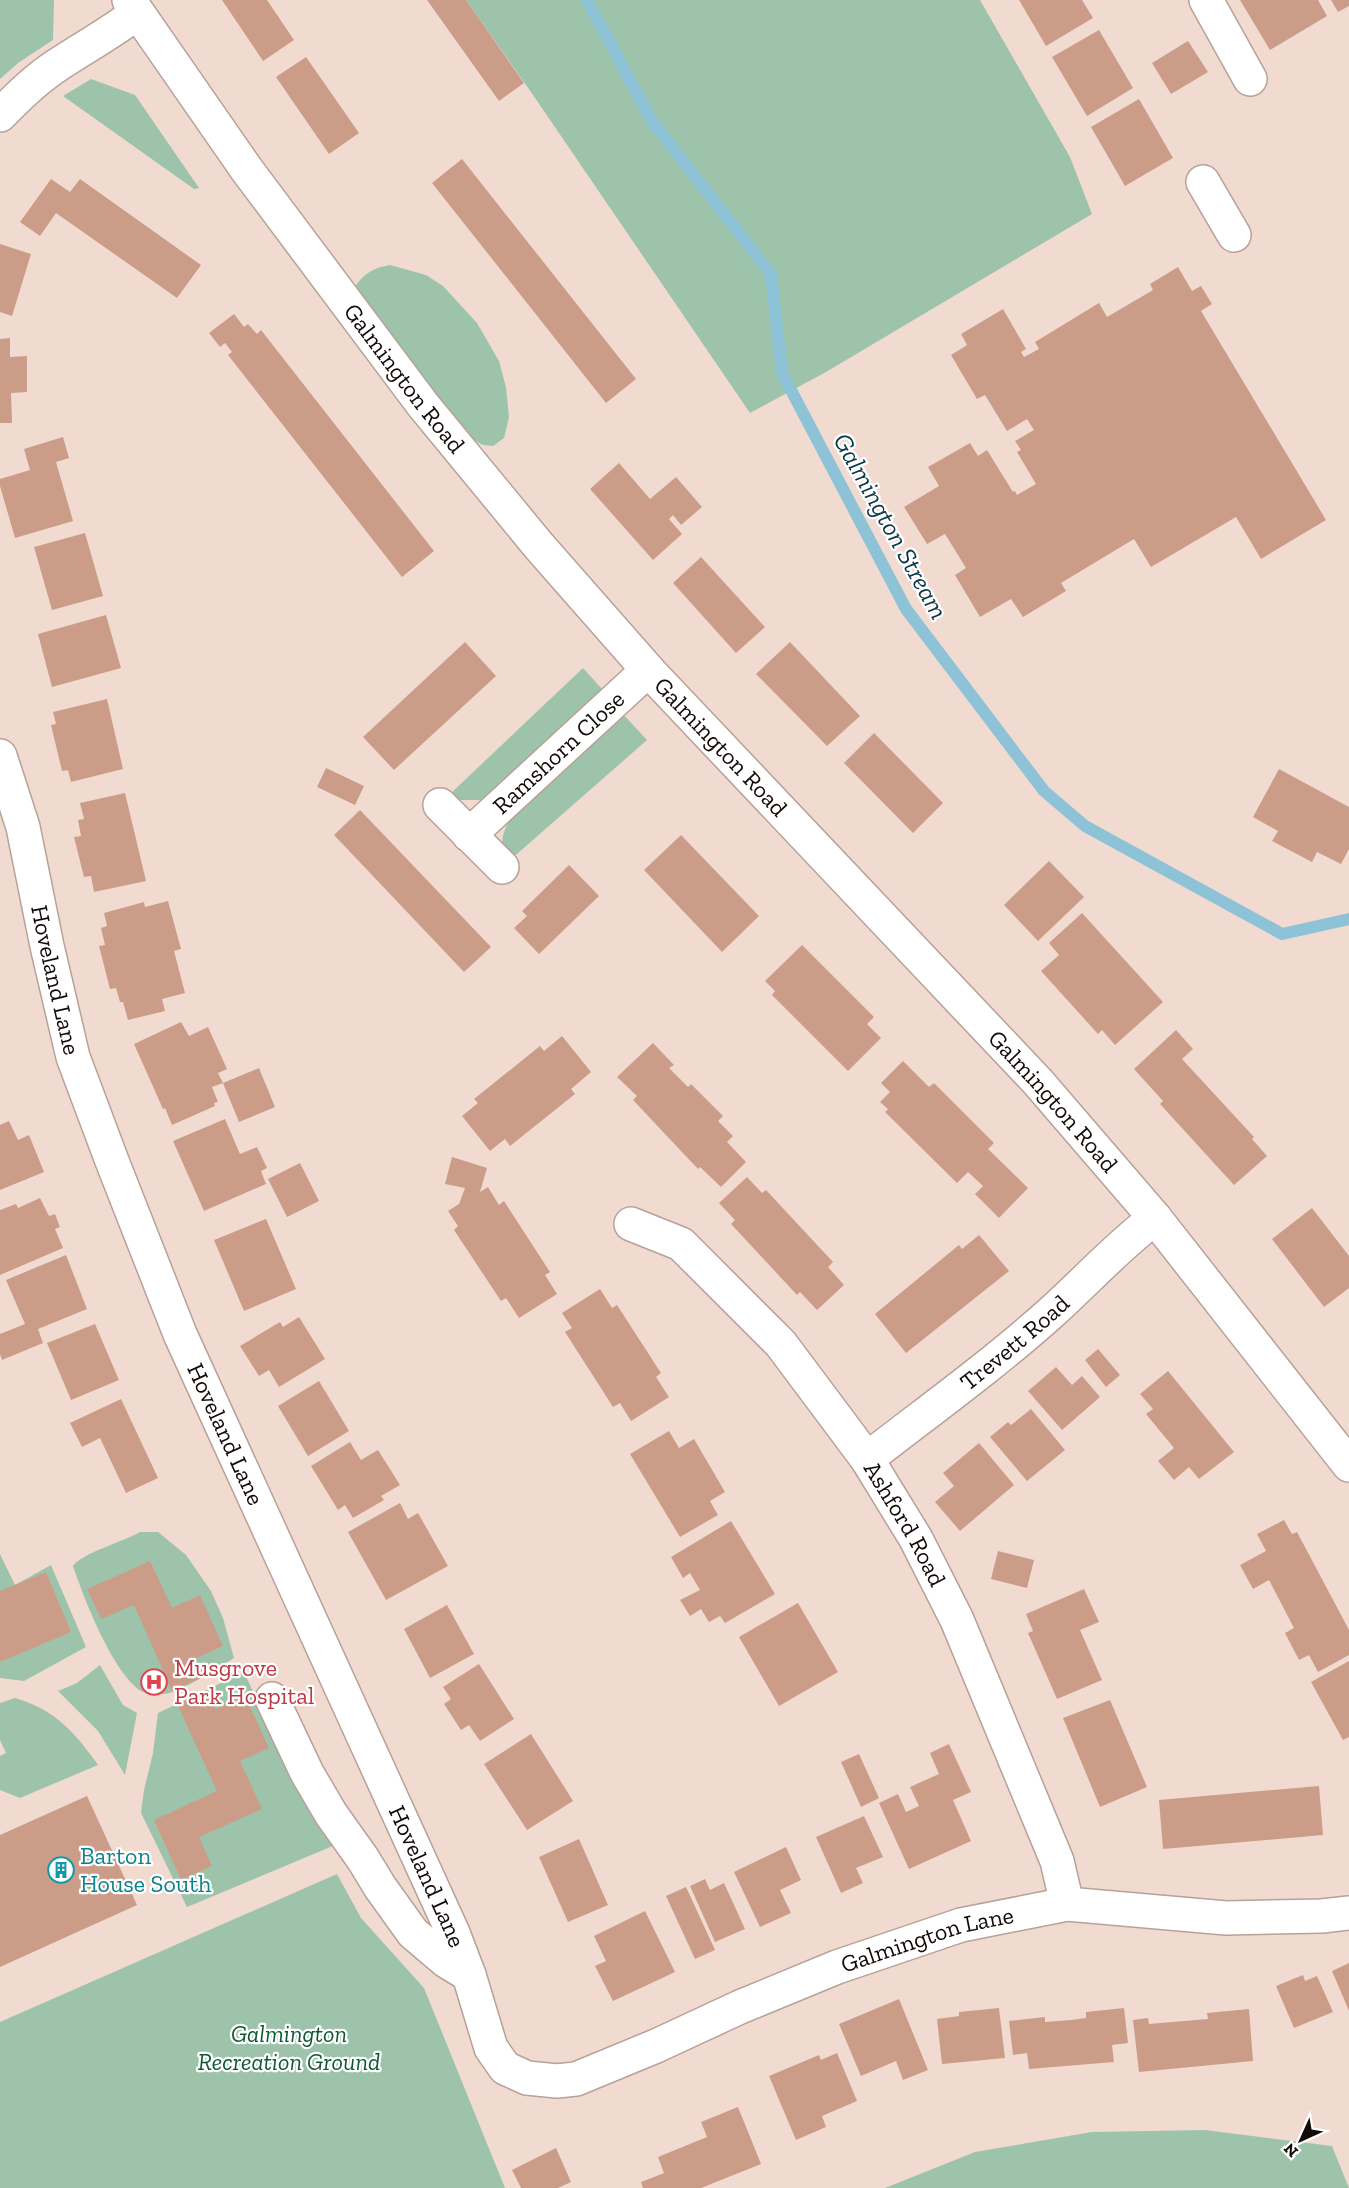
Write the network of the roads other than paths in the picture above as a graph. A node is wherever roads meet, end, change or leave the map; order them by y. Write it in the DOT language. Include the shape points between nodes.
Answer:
graph roads {
  1 [pos="1206,0"];
  2 [pos="133,6"];
  3 [pos="1250,79"];
  4 [pos="0,115"];
  5 [pos="1203,182"];
  6 [pos="1234,235"];
  7 [pos="648,670"];
  8 [pos="0,756"];
  9 [pos="441,805"];
  10 [pos="469,835"];
  11 [pos="502,867"];
  12 [pos="1155,1218"];
  13 [pos="631,1224"];
  14 [pos="867,1459"];
  15 [pos="1349,1465"];
  16 [pos="272,1700"];
  17 [pos="1067,1904"];
  18 [pos="1349,1913"];
  19 [pos="470,1974"];
  20 [pos="526,2078"];
  1 -- 3 [label="street"];
  2 -- 4 [label="street" via="105,36 56,66"];
  2 -- 7 [label="street, Galmington Road" via="247,170 423,405"];
  5 -- 6 [label="street"];
  7 -- 10 [label="street, Ramshorn Close"];
  7 -- 12 [label="street, Galmington Road" via="1038,1082"];
  8 -- 19 [label="street, Hoveland Lane" via="23,826 73,1057 112,1161 180,1334"];
  9 -- 10 [label="street"];
  10 -- 11 [label="street"];
  12 -- 14 [label="street, Trevett Road" via="1001,1355"];
  12 -- 15 [label="street, Galmington Road"];
  13 -- 14 [label="street, Ashford Road" via="681,1244 782,1344"];
  14 -- 17 [label="street, Ashford Road" via="916,1539 957,1620 1057,1861"];
  16 -- 19 [label="street" via="331,1814 413,1933 437,1954"];
  17 -- 18 [label="street, Galmington Lane" via="1226,1918"];
  17 -- 20 [label="street, Galmington Lane" via="961,1925 837,1967 576,2079"];
  19 -- 20 [label="street, Hoveland Lane" via="491,2048 505,2068"];
}
